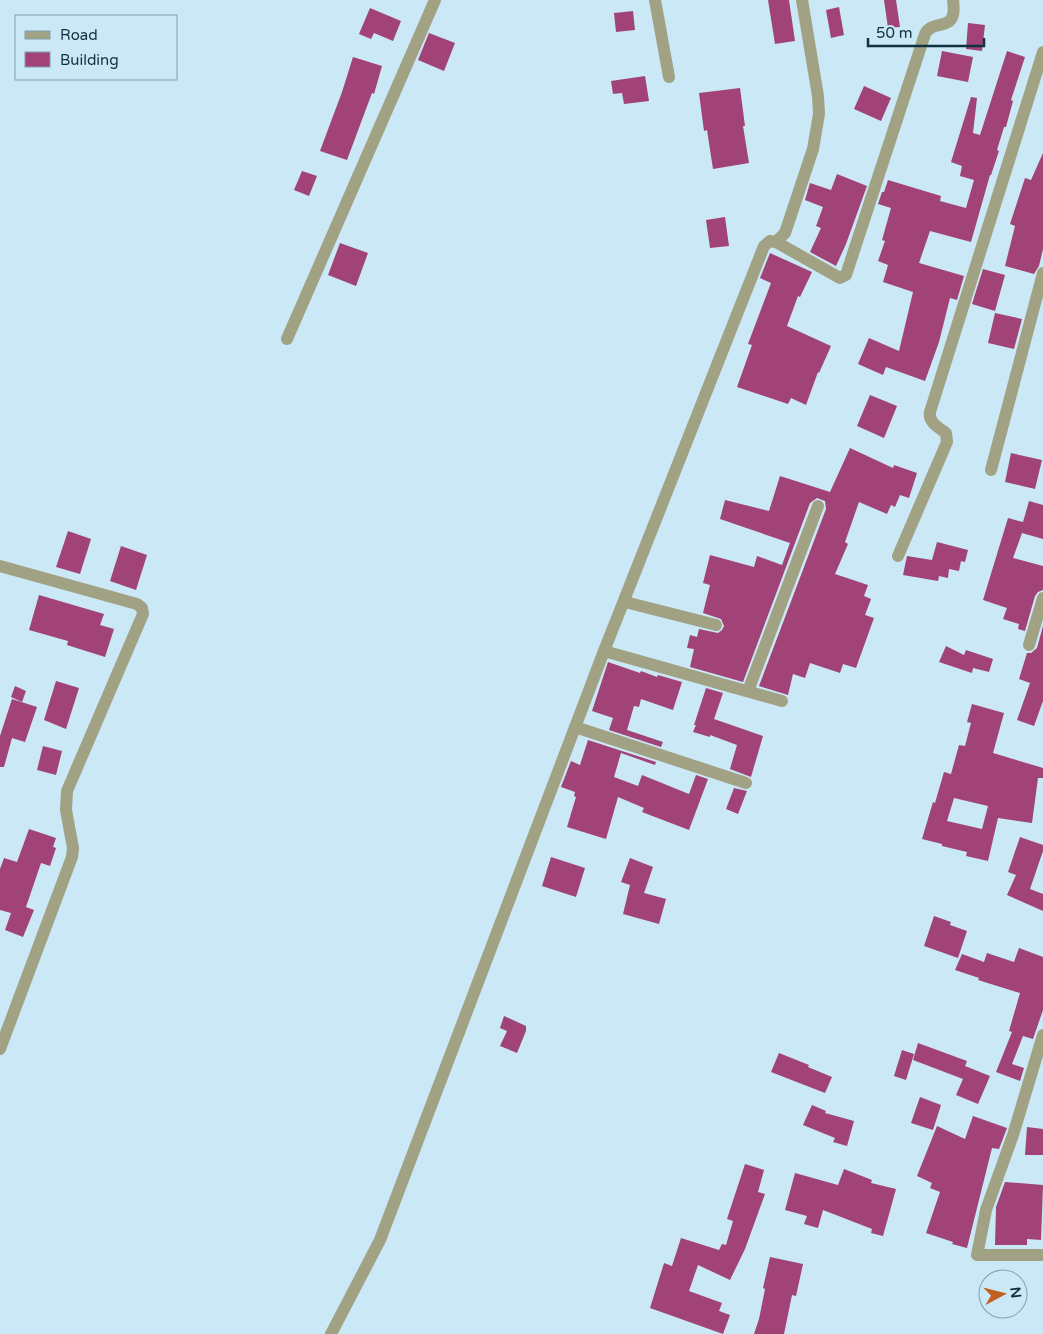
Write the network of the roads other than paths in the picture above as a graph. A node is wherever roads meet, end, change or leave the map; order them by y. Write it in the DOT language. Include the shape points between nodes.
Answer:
graph roads {
  1 [pos="435,0"];
  2 [pos="656,0"];
  3 [pos="802,0"];
  4 [pos="953,0"];
  5 [pos="1043,52"];
  6 [pos="670,77"];
  7 [pos="776,242"];
  8 [pos="1043,273"];
  9 [pos="287,339"];
  10 [pos="992,470"];
  11 [pos="818,506"];
  12 [pos="898,556"];
  13 [pos="0,566"];
  14 [pos="1043,598"];
  15 [pos="625,602"];
  16 [pos="716,625"];
  17 [pos="1029,645"];
  18 [pos="604,651"];
  19 [pos="748,691"];
  20 [pos="782,701"];
  21 [pos="575,727"];
  22 [pos="746,783"];
  23 [pos="1043,1035"];
  24 [pos="0,1049"];
  25 [pos="1043,1255"];
  26 [pos="331,1334"];
  1 -- 9 [label="street"];
  2 -- 6 [label="street"];
  3 -- 7 [label="street" via="818,96 818,127 785,233"];
  4 -- 7 [label="street" via="955,12 952,19 930,28 925,34 846,274 840,278"];
  5 -- 12 [label="street" via="930,412 931,421 946,433 947,442"];
  7 -- 15 [label="street" via="770,241 764,246"];
  8 -- 10 [label="street"];
  11 -- 19 [label="street"];
  13 -- 24 [label="street" via="136,604 142,608 143,614 66,791 72,858"];
  14 -- 17 [label="street"];
  15 -- 16 [label="street"];
  15 -- 18 [label="street"];
  18 -- 19 [label="street"];
  18 -- 21 [label="street"];
  19 -- 20 [label="street"];
  21 -- 22 [label="street"];
  21 -- 26 [label="street" via="380,1240"];
  23 -- 25 [label="street" via="986,1210 976,1255"];
}
